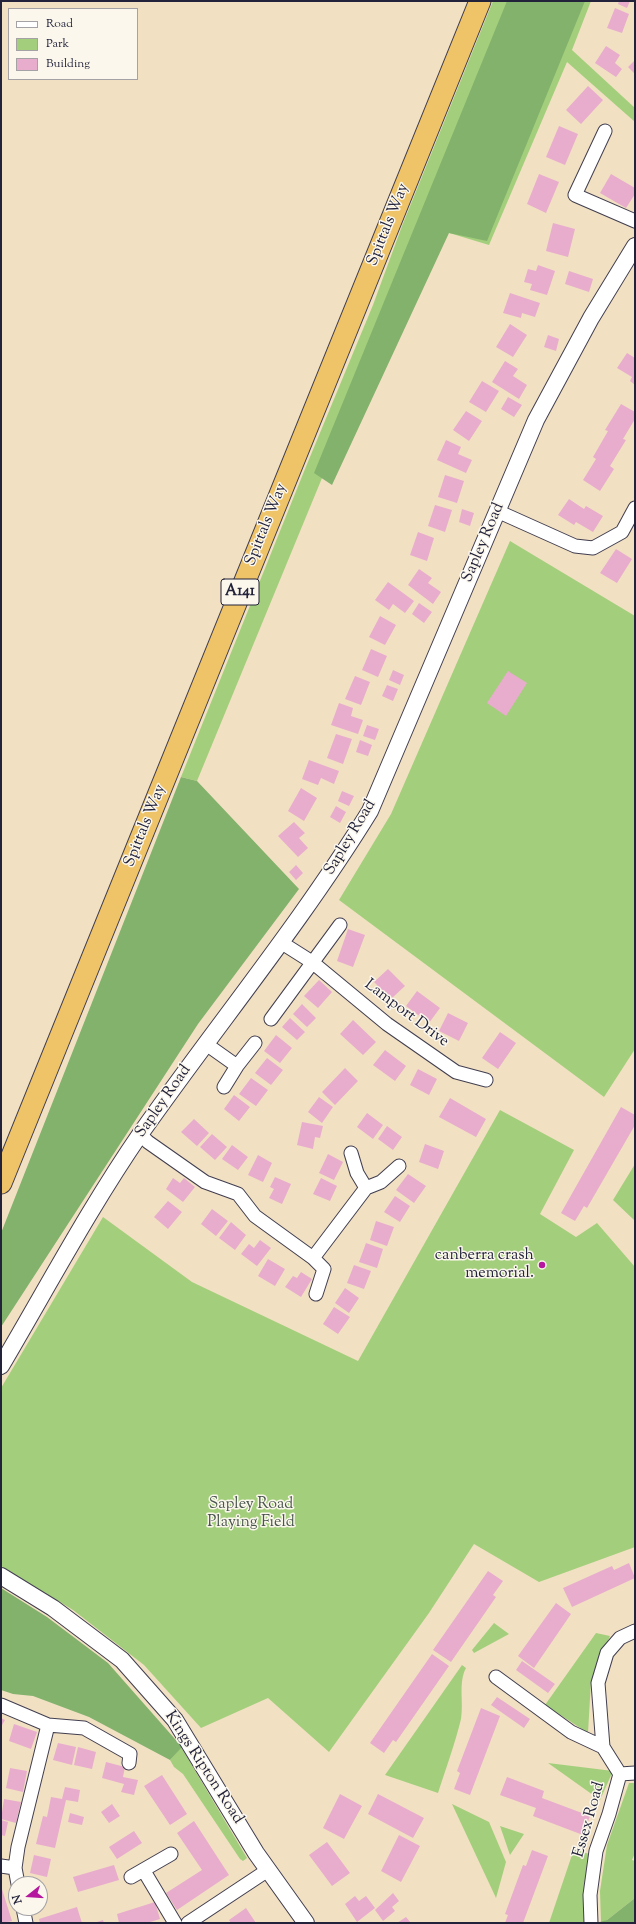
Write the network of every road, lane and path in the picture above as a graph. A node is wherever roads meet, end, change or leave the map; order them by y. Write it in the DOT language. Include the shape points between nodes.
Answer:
graph roads {
  1 [pos="480,1"];
  2 [pos="605,131"];
  3 [pos="635,221"];
  4 [pos="635,246"];
  5 [pos="635,508"];
  6 [pos="497,511"];
  7 [pos="340,925"];
  8 [pos="282,943"];
  9 [pos="312,962"];
  10 [pos="271,1019"];
  11 [pos="255,1043"];
  12 [pos="206,1044"];
  13 [pos="237,1066"];
  14 [pos="486,1080"];
  15 [pos="224,1087"];
  16 [pos="140,1135"];
  17 [pos="351,1153"];
  18 [pos="399,1166"];
  19 [pos="1,1183"];
  20 [pos="366,1188"];
  21 [pos="314,1258"];
  22 [pos="316,1294"];
  23 [pos="1,1366"];
  24 [pos="1,1576"];
  25 [pos="635,1631"];
  26 [pos="496,1677"];
  27 [pos="1,1705"];
  28 [pos="48,1725"];
  29 [pos="603,1746"];
  30 [pos="129,1763"];
  31 [pos="635,1773"];
  32 [pos="620,1774"];
  33 [pos="171,1854"];
  34 [pos="1,1866"];
  35 [pos="15,1868"];
  36 [pos="268,1870"];
  37 [pos="144,1871"];
  38 [pos="16,1876"];
  39 [pos="131,1877"];
  40 [pos="175,1923"];
  41 [pos="188,1923"];
  42 [pos="306,1923"];
  43 [pos="591,1923"];
  1 -- 19 [label="highway, Spittals Way / A141"];
  2 -- 3 [label="street" via="576,195"];
  4 -- 6 [label="street, Sapley Road" via="591,318 536,420"];
  5 -- 6 [label="street" via="622,532 593,548 575,546"];
  6 -- 8 [label="street, Sapley Road" via="370,811"];
  7 -- 9 [label="street"];
  8 -- 9 [label="street, Lamport Drive"];
  8 -- 12 [label="street, Sapley Road"];
  9 -- 10 [label="street"];
  9 -- 14 [label="street, Lamport Drive" via="387,1024 456,1072"];
  11 -- 13 [label="street"];
  12 -- 13 [label="street"];
  12 -- 16 [label="street, Sapley Road"];
  13 -- 15 [label="street"];
  16 -- 21 [label="street" via="205,1182 238,1194 255,1216"];
  16 -- 23 [label="street, Sapley Road" via="75,1238"];
  17 -- 20 [label="street" via="357,1174"];
  18 -- 20 [label="street" via="381,1182"];
  20 -- 21 [label="street"];
  21 -- 22 [label="street" via="324,1270"];
  24 -- 36 [label="street, Kings Ripton Road" via="53,1608 122,1660 175,1720"];
  25 -- 29 [label="street, Essex Road" via="620,1638 607,1653 598,1683"];
  26 -- 29 [label="street" via="571,1732"];
  27 -- 28 [label="street"];
  28 -- 30 [label="street" via="84,1728 130,1754"];
  28 -- 35 [label="street"];
  29 -- 32 [label="street, Essex Road"];
  31 -- 32 [label="street, Essex Road"];
  32 -- 43 [label="street, Essex Road" via="596,1851 590,1895"];
  33 -- 37 [label="street"];
  34 -- 35 [label="street"];
  35 -- 38 [label="street"];
  36 -- 41 [label="street"];
  36 -- 42 [label="street, Kings Ripton Road"];
  37 -- 39 [label="street"];
  37 -- 40 [label="street"];
}
